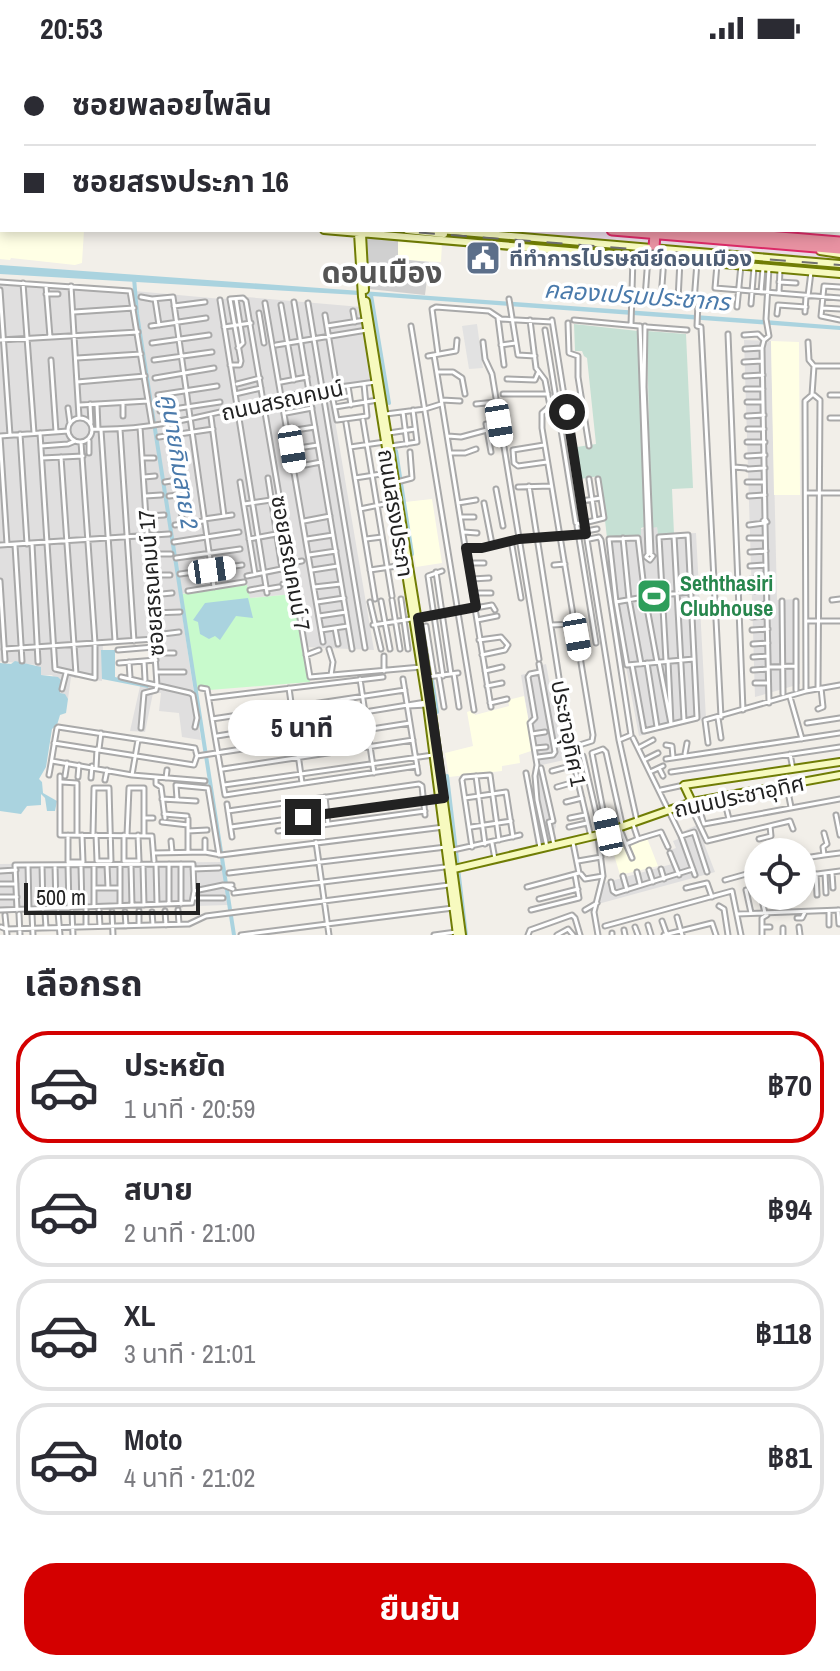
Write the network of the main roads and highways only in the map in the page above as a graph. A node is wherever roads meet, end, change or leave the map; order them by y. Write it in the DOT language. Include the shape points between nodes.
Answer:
graph roads {
  1 [pos="348,232"];
  2 [pos="429,232"];
  3 [pos="462,232"];
  4 [pos="649,232"];
  5 [pos="713,232"];
  6 [pos="741,232"];
  7 [pos="360,233"];
  8 [pos="508,236"];
  9 [pos="529,237"];
  10 [pos="510,246"];
  11 [pos="840,246"];
  12 [pos="526,247"];
  13 [pos="650,251"];
  14 [pos="840,264"];
  15 [pos="840,274"];
  16 [pos="364,298"];
  17 [pos="388,444"];
  18 [pos="398,483"];
  19 [pos="415,618"];
  20 [pos="840,762"];
  21 [pos="840,775"];
  22 [pos="441,797"];
  23 [pos="693,802"];
  24 [pos="452,849"];
  25 [pos="455,868"];
  26 [pos="458,934"];
  1 -- 7 [label="main road"];
  2 -- 8 [label="main road"];
  3 -- 8 [label="main road"];
  4 -- 11 [label="highway"];
  4 -- 11 [label="highway"];
  4 -- 13 [label="highway"];
  5 -- 11 [label="highway"];
  6 -- 11 [label="highway"];
  7 -- 10 [label="main road"];
  7 -- 16 [label="main road, ถนนสรงประภา"];
  8 -- 9 [label="main road"];
  8 -- 10 [label="main road"];
  9 -- 12 [label="main road"];
  9 -- 13 [label="main road"];
  10 -- 12 [label="main road"];
  12 -- 13 [label="main road" via="633,256"];
  13 -- 14 [label="main road"];
  13 -- 15 [label="main road" via="680,260"];
  16 -- 17 [label="main road, ถนนสรงประภา"];
  16 -- 17 [label="main road, ถนนสรงประภา"];
  17 -- 18 [label="main road, ถนนสรงประภา"];
  18 -- 19 [label="main road, ถนนสรงประภา"];
  18 -- 19 [label="main road, ถนนสรงประภา" via="394,503"];
  19 -- 22 [label="main road, ถนนสรงประภา"];
  19 -- 22 [label="main road, ถนนสรงประภา" via="434,677"];
  20 -- 23 [label="main road" via="684,785"];
  21 -- 23 [label="main road, ถนนประชาอุทิศ"];
  22 -- 24 [label="main road, ถนนสรงประภา"];
  22 -- 24 [label="main road, ถนนสรงประภา"];
  23 -- 25 [label="main road, ถนนประชาอุทิศ" via="621,828"];
  24 -- 25 [label="main road, ถนนสรงประภา"];
  25 -- 26 [label="main road, ถนนสรงประภา"];
  25 -- 26 [label="main road, ถนนสรงประภา" via="451,885"];
}
